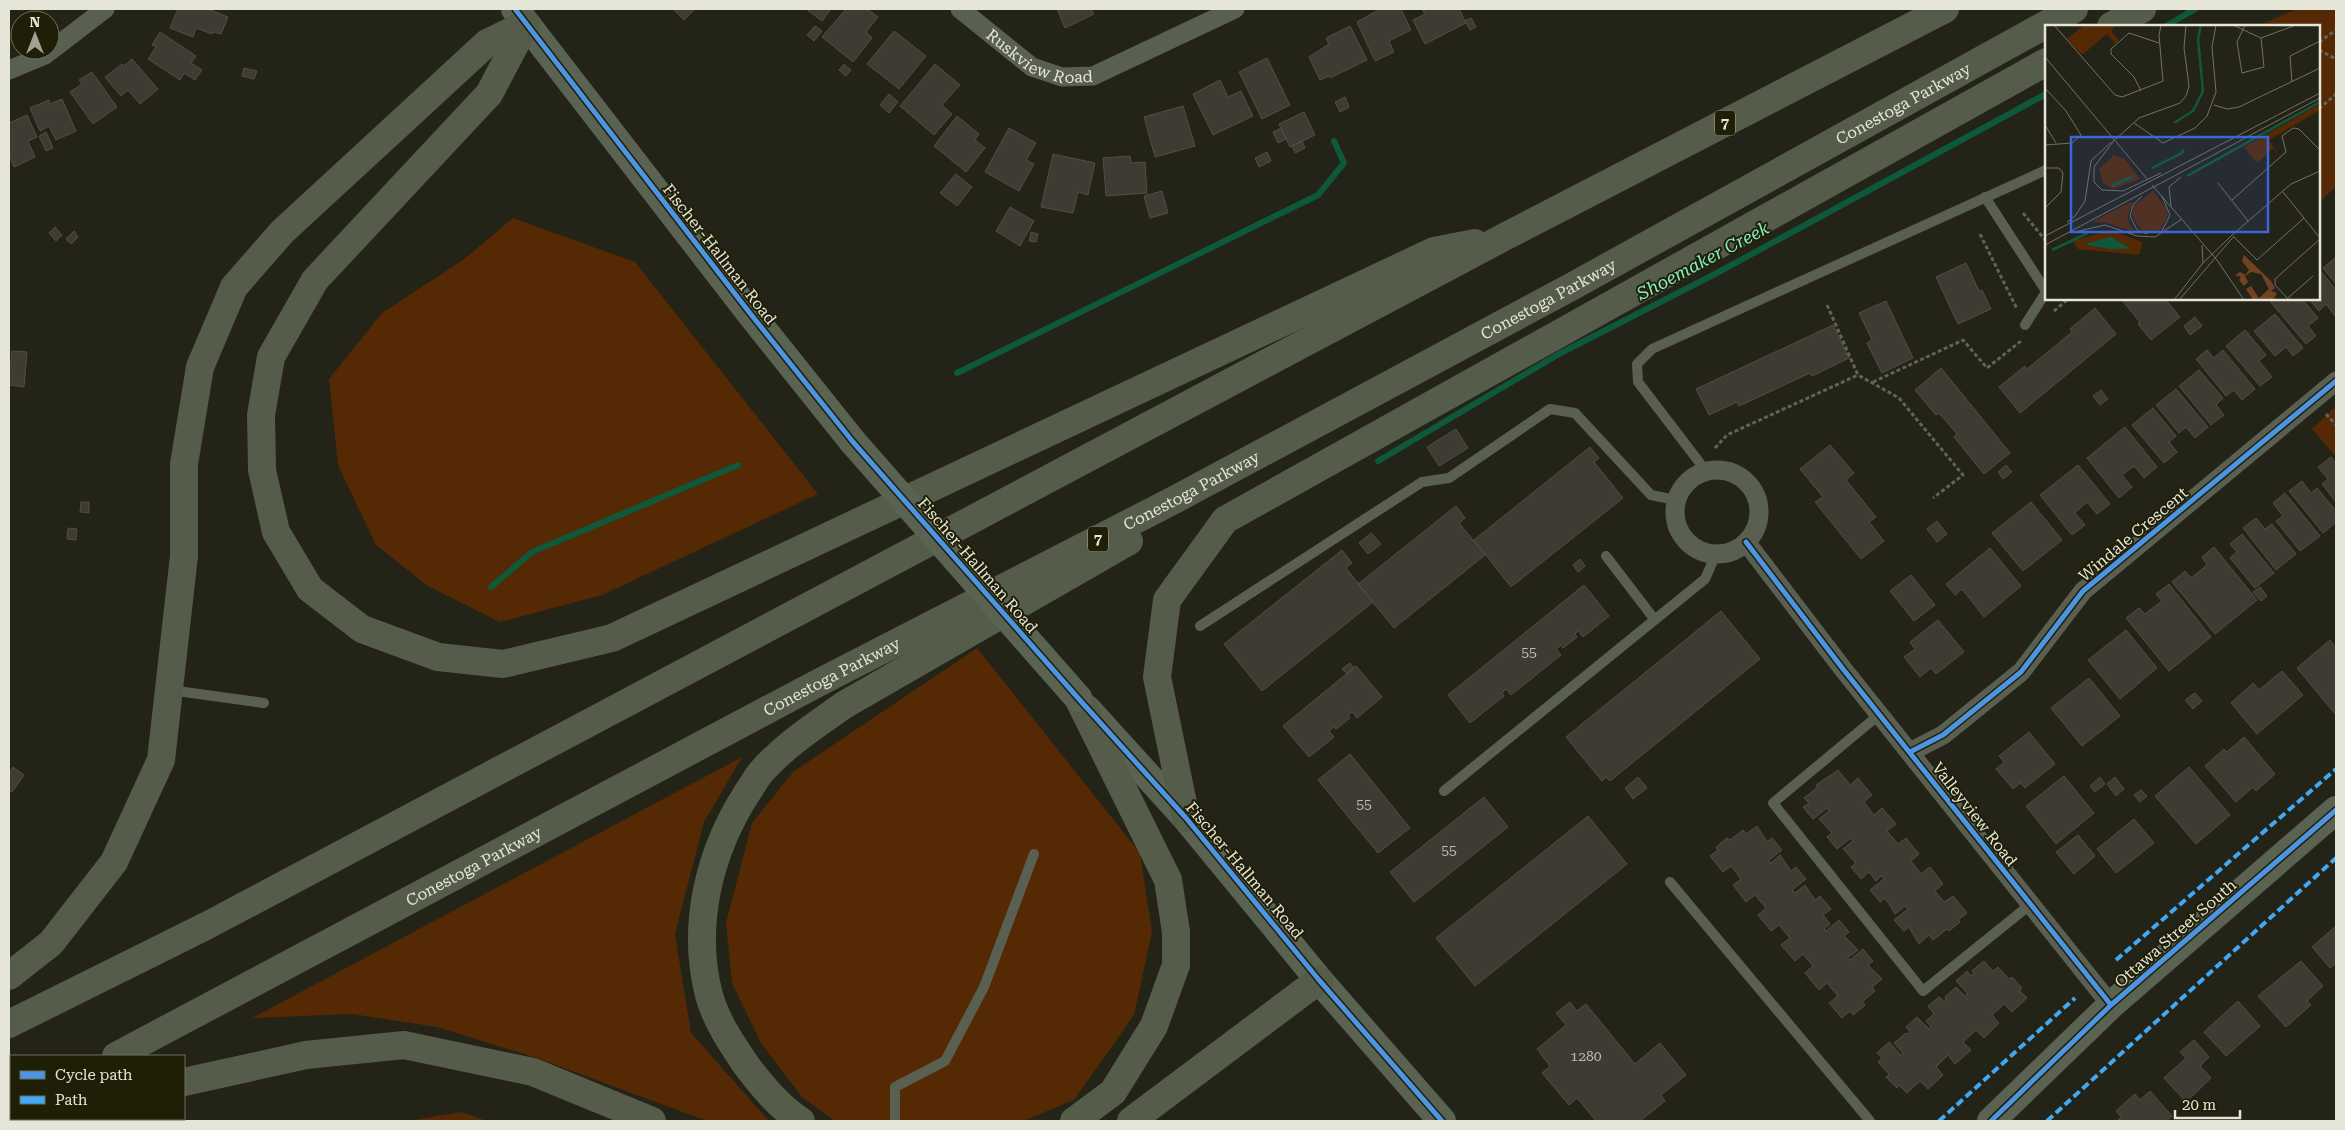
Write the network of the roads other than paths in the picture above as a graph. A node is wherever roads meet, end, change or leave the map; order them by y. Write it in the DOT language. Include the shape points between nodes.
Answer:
graph roads {
  1 [pos="105,9"];
  2 [pos="960,9"];
  3 [pos="1235,9"];
  4 [pos="1945,9"];
  5 [pos="2074,9"];
  6 [pos="2142,9"];
  7 [pos="528,14"];
  8 [pos="2045,25"];
  9 [pos="2045,25"];
  10 [pos="2113,25"];
  11 [pos="2045,63"];
  12 [pos="9,70"];
  13 [pos="2045,170"];
  14 [pos="1985,198"];
  15 [pos="1506,236"];
  16 [pos="2045,289"];
  17 [pos="2045,293"];
  18 [pos="2025,325"];
  19 [pos="2336,381"];
  20 [pos="1706,471"];
  21 [pos="1176,499"];
  22 [pos="1676,500"];
  23 [pos="1746,542"];
  24 [pos="1716,554"];
  25 [pos="1606,556"];
  26 [pos="1655,620"];
  27 [pos="1200,626"];
  28 [pos="169,690"];
  29 [pos="1078,698"];
  30 [pos="264,702"];
  31 [pos="1880,714"];
  32 [pos="1910,752"];
  33 [pos="1444,791"];
  34 [pos="2336,810"];
  35 [pos="1186,818"];
  36 [pos="1034,854"];
  37 [pos="1670,882"];
  38 [pos="2031,904"];
  39 [pos="9,976"];
  40 [pos="1319,980"];
  41 [pos="2111,1005"];
  42 [pos="9,1024"];
  43 [pos="118,1055"];
  44 [pos="185,1082"];
  45 [pos="652,1121"];
  46 [pos="801,1121"];
  47 [pos="895,1121"];
  48 [pos="1074,1121"];
  49 [pos="1131,1121"];
  50 [pos="1442,1121"];
  51 [pos="1870,1121"];
  52 [pos="1991,1121"];
  1 -- 12 [label="street" via="45,55"];
  2 -- 3 [label="street, Ruskview Road" via="1032,67 1062,77 1093,76"];
  4 -- 15 [label="highway, 7"];
  5 -- 9 [label="highway, Conestoga Parkway / 7"];
  6 -- 10 [label="highway"];
  7 -- 15 [label="highway" via="489,94 315,280 272,357 261,415 262,470 276,532 310,589 362,629 438,657 503,664 612,638 1434,251"];
  7 -- 28 [label="highway" via="486,43 282,232 234,287 200,367 190,426 184,464 184,556"];
  7 -- 29 [label="main road, Fischer-Hallman Road, bridge" via="749,312 853,442"];
  8 -- 21 [label="highway, Conestoga Parkway / 7" via="1571,287"];
  11 -- 35 [label="highway" via="1225,520 1167,600 1156,677"];
  13 -- 14 [label="lane"];
  14 -- 16 [label="lane"];
  14 -- 20 [label="lane" via="1652,349 1637,364 1638,382"];
  15 -- 42 [label="highway, 7" via="208,924"];
  17 -- 18 [label="lane"];
  19 -- 32 [label="street, Windale Crescent" via="2082,591 2021,672 1943,734"];
  20 -- 22 [label="street" via="1682,487"];
  20 -- 23 [label="street" via="1734,473 1754,491 1759,518 1755,531"];
  21 -- 43 [label="highway, Conestoga Parkway / 7" via="818,682"];
  21 -- 46 [label="highway" via="1123,546 844,705 801,736 762,772 735,813 715,858 705,900 702,944 709,996 727,1038 753,1074 785,1111"];
  22 -- 24 [label="street" via="1674,513 1683,537 1698,549"];
  22 -- 27 [label="lane" via="1651,496 1575,413 1550,409 1449,478 1422,482"];
  23 -- 24 [label="street" via="1738,549"];
  23 -- 31 [label="street, Valleyview Road"];
  24 -- 26 [label="lane" via="1705,579"];
  25 -- 26 [label="lane"];
  26 -- 33 [label="lane"];
  28 -- 30 [label="lane"];
  28 -- 39 [label="highway" via="161,760 114,862 51,943"];
  29 -- 35 [label="main road, Fischer-Hallman Road"];
  29 -- 48 [label="highway" via="1168,880 1176,932 1176,957 1174,972 1154,1026 1134,1059 1113,1092"];
  31 -- 32 [label="street, Valleyview Road"];
  31 -- 38 [label="lane" via="1773,803 1923,991"];
  32 -- 38 [label="street, Valleyview Road"];
  34 -- 41 [label="main road, Ottawa Street South"];
  35 -- 40 [label="main road, Fischer-Hallman Road"];
  36 -- 47 [label="lane" via="984,987 945,1061 895,1087"];
  37 -- 51 [label="lane"];
  38 -- 41 [label="street, Valleyview Road"];
  40 -- 49 [label="highway"];
  40 -- 50 [label="main road, Fischer-Hallman Road"];
  41 -- 52 [label="main road, Ottawa Street South"];
  44 -- 45 [label="highway" via="306,1056 404,1045 533,1072"];
}
